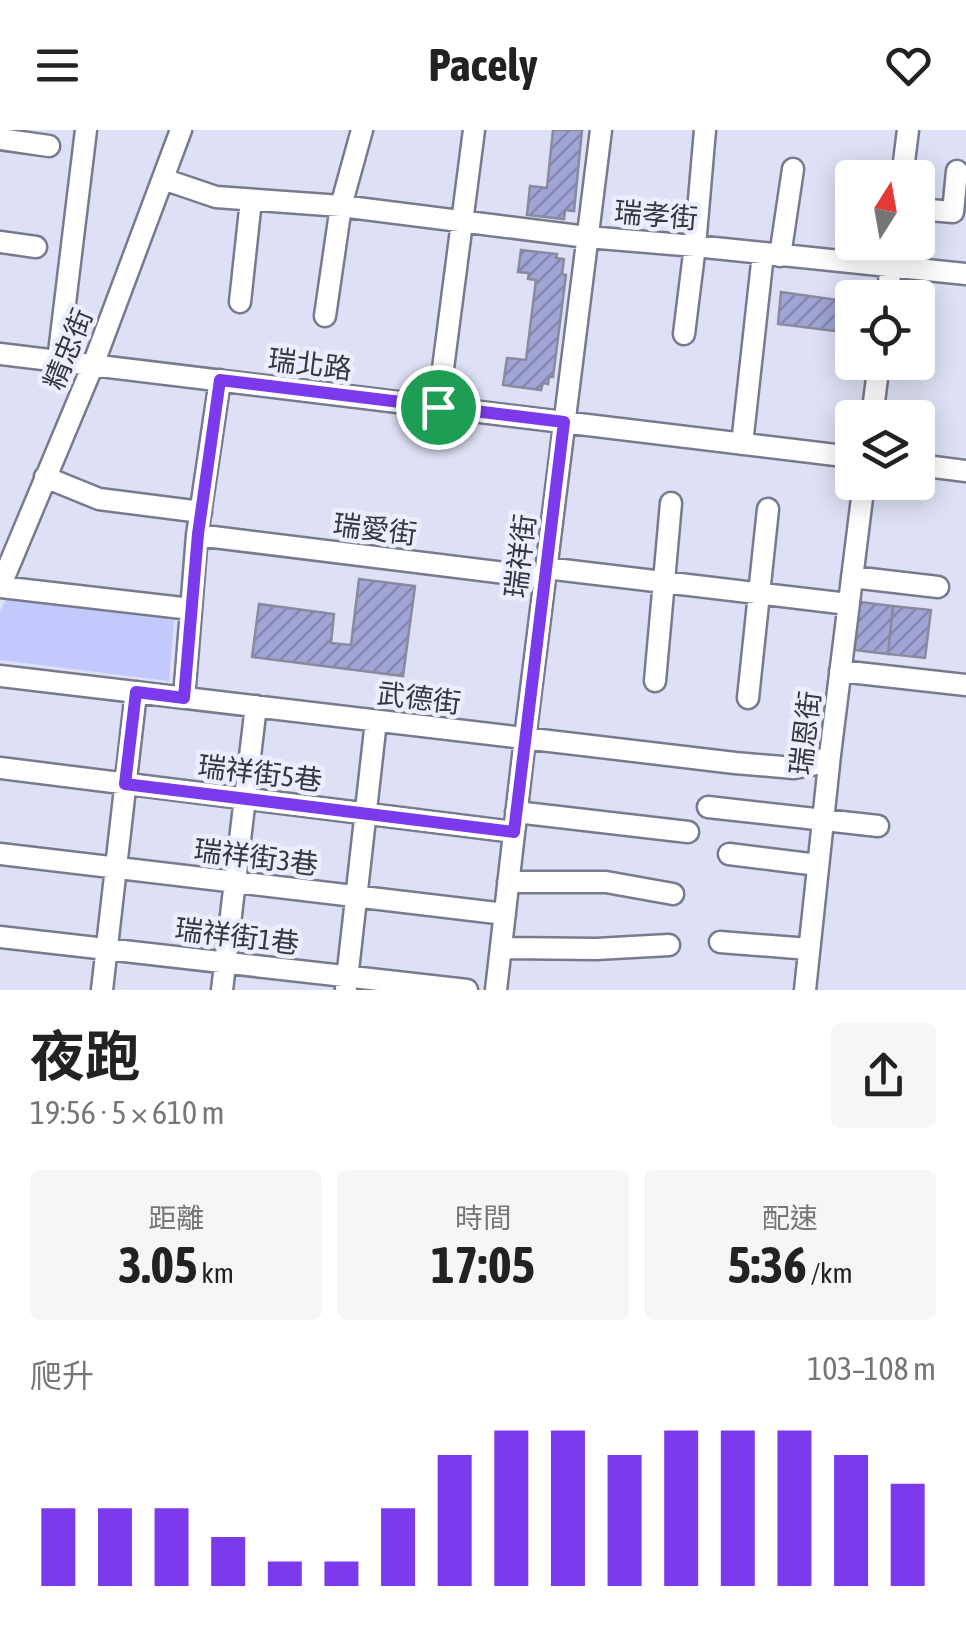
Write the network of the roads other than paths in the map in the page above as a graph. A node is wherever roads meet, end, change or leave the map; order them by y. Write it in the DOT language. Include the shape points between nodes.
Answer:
graph roads {
  1 [pos="86,130"];
  2 [pos="182,130"];
  3 [pos="362,130"];
  4 [pos="474,130"];
  5 [pos="601,130"];
  6 [pos="705,130"];
  7 [pos="908,130"];
  8 [pos="0,139"];
  9 [pos="48,146"];
  10 [pos="904,160"];
  11 [pos="793,169"];
  12 [pos="958,172"];
  13 [pos="163,179"];
  14 [pos="251,200"];
  15 [pos="341,206"];
  16 [pos="935,210"];
  17 [pos="462,222"];
  18 [pos="587,237"];
  19 [pos="0,242"];
  20 [pos="695,246"];
  21 [pos="36,247"];
  22 [pos="772,255"];
  23 [pos="892,260"];
  24 [pos="891,266"];
  25 [pos="966,274"];
  26 [pos="889,280"];
  27 [pos="240,302"];
  28 [pos="324,316"];
  29 [pos="684,334"];
  30 [pos="0,354"];
  31 [pos="58,361"];
  32 [pos="93,365"];
  33 [pos="220,380"];
  34 [pos="438,407"];
  35 [pos="564,422"];
  36 [pos="742,444"];
  37 [pos="835,455"];
  38 [pos="935,467"];
  39 [pos="966,471"];
  40 [pos="46,478"];
  41 [pos="862,500"];
  42 [pos="671,503"];
  43 [pos="768,509"];
  44 [pos="200,512"];
  45 [pos="198,534"];
  46 [pos="546,573"];
  47 [pos="852,577"];
  48 [pos="666,582"];
  49 [pos="0,587"];
  50 [pos="938,587"];
  51 [pos="758,594"];
  52 [pos="848,604"];
  53 [pos="191,609"];
  54 [pos="840,672"];
  55 [pos="0,676"];
  56 [pos="656,681"];
  57 [pos="966,686"];
  58 [pos="136,692"];
  59 [pos="184,698"];
  60 [pos="748,698"];
  61 [pos="256,706"];
  62 [pos="376,720"];
  63 [pos="525,738"];
  64 [pos="830,755"];
  65 [pos="0,768"];
  66 [pos="125,784"];
  67 [pos="244,798"];
  68 [pos="708,807"];
  69 [pos="365,814"];
  70 [pos="823,820"];
  71 [pos="515,822"];
  72 [pos="878,826"];
  73 [pos="688,832"];
  74 [pos="0,854"];
  75 [pos="729,854"];
  76 [pos="818,865"];
  77 [pos="116,868"];
  78 [pos="235,882"];
  79 [pos="508,882"];
  80 [pos="673,894"];
  81 [pos="357,896"];
  82 [pos="505,914"];
  83 [pos="0,936"];
  84 [pos="720,942"];
  85 [pos="669,945"];
  86 [pos="501,948"];
  87 [pos="106,949"];
  88 [pos="810,949"];
  89 [pos="226,962"];
  90 [pos="347,983"];
  91 [pos="102,990"];
  92 [pos="222,990"];
  93 [pos="467,990"];
  94 [pos="496,990"];
  95 [pos="805,990"];
  1 -- 31 [label="street"];
  2 -- 13 [label="street, 精忠街"];
  3 -- 15 [label="street"];
  4 -- 17 [label="street"];
  5 -- 18 [label="street, 瑞祥街"];
  6 -- 20 [label="street"];
  7 -- 10 [label="street"];
  8 -- 9 [label="street"];
  11 -- 22 [label="street"];
  12 -- 16 [label="street" via="953,212"];
  13 -- 14 [label="street, 瑞孝街" via="216,197"];
  13 -- 32 [label="street, 精忠街"];
  14 -- 15 [label="street, 瑞孝街"];
  14 -- 27 [label="street"];
  15 -- 17 [label="street, 瑞孝街"];
  15 -- 28 [label="street"];
  17 -- 18 [label="street, 瑞孝街"];
  17 -- 34 [label="street"];
  18 -- 20 [label="street, 瑞孝街"];
  18 -- 35 [label="street, 瑞祥街"];
  19 -- 21 [label="street"];
  20 -- 22 [label="street, 瑞孝街"];
  20 -- 29 [label="street"];
  22 -- 24 [label="street, 瑞孝街"];
  22 -- 36 [label="street"];
  23 -- 24 [label="street"];
  24 -- 25 [label="street, 瑞孝街"];
  24 -- 26 [label="street"];
  30 -- 31 [label="street, 瑞北路"];
  31 -- 32 [label="street, 瑞北路"];
  32 -- 33 [label="street, 瑞北路"];
  32 -- 40 [label="street, 精忠街"];
  33 -- 34 [label="street, 瑞北路"];
  33 -- 44 [label="street"];
  34 -- 35 [label="street, 瑞北路"];
  35 -- 36 [label="street, 瑞北路"];
  35 -- 46 [label="street, 瑞祥街"];
  36 -- 37 [label="street, 瑞北路"];
  38 -- 39 [label="street"];
  40 -- 44 [label="street" via="99,499"];
  40 -- 49 [label="street, 精忠街"];
  41 -- 47 [label="street, 瑞恩街"];
  42 -- 48 [label="street"];
  43 -- 51 [label="street"];
  44 -- 45 [label="street"];
  45 -- 46 [label="street, 瑞愛街"];
  45 -- 53 [label="street"];
  46 -- 48 [label="street, 瑞愛街"];
  46 -- 63 [label="street, 瑞祥街"];
  47 -- 50 [label="street"];
  47 -- 52 [label="street, 瑞恩街"];
  48 -- 51 [label="street, 瑞愛街"];
  48 -- 56 [label="street"];
  49 -- 53 [label="street"];
  51 -- 52 [label="street, 瑞愛街"];
  51 -- 60 [label="street"];
  52 -- 54 [label="street, 瑞恩街"];
  53 -- 59 [label="street"];
  54 -- 57 [label="street"];
  54 -- 64 [label="street, 瑞恩街"];
  55 -- 58 [label="street, 武德街"];
  58 -- 59 [label="street, 武德街"];
  58 -- 66 [label="street"];
  59 -- 61 [label="street, 武德街"];
  61 -- 62 [label="street, 武德街"];
  61 -- 67 [label="street"];
  62 -- 63 [label="street, 武德街"];
  62 -- 69 [label="street"];
  63 -- 64 [label="street, 武德街" via="794,768"];
  63 -- 71 [label="street, 瑞祥街"];
  64 -- 70 [label="street, 瑞恩街"];
  65 -- 66 [label="street, 瑞祥街5巷"];
  66 -- 67 [label="street, 瑞祥街5巷"];
  66 -- 77 [label="street"];
  67 -- 69 [label="street, 瑞祥街5巷"];
  67 -- 78 [label="street"];
  68 -- 70 [label="street"];
  69 -- 71 [label="street, 瑞祥街5巷"];
  69 -- 81 [label="street"];
  70 -- 72 [label="street"];
  70 -- 76 [label="street, 瑞恩街"];
  71 -- 73 [label="street, 瑞祥街5巷"];
  71 -- 79 [label="street, 瑞祥街"];
  74 -- 77 [label="street, 瑞祥街3巷"];
  75 -- 76 [label="street"];
  76 -- 88 [label="street, 瑞恩街"];
  77 -- 78 [label="street, 瑞祥街3巷"];
  77 -- 87 [label="street"];
  78 -- 81 [label="street, 瑞祥街3巷"];
  78 -- 89 [label="street"];
  79 -- 80 [label="street" via="606,882"];
  79 -- 82 [label="street, 瑞祥街"];
  81 -- 82 [label="street, 瑞祥街3巷"];
  81 -- 90 [label="street"];
  82 -- 86 [label="street, 瑞祥街"];
  83 -- 87 [label="street, 瑞祥街1巷"];
  84 -- 88 [label="street"];
  85 -- 86 [label="street"];
  86 -- 94 [label="street, 瑞祥街"];
  87 -- 89 [label="street, 瑞祥街1巷"];
  87 -- 91 [label="street"];
  88 -- 95 [label="street, 瑞恩街"];
  89 -- 90 [label="street, 瑞祥街1巷"];
  89 -- 92 [label="street"];
  90 -- 93 [label="street, 瑞祥街1巷"];
}
